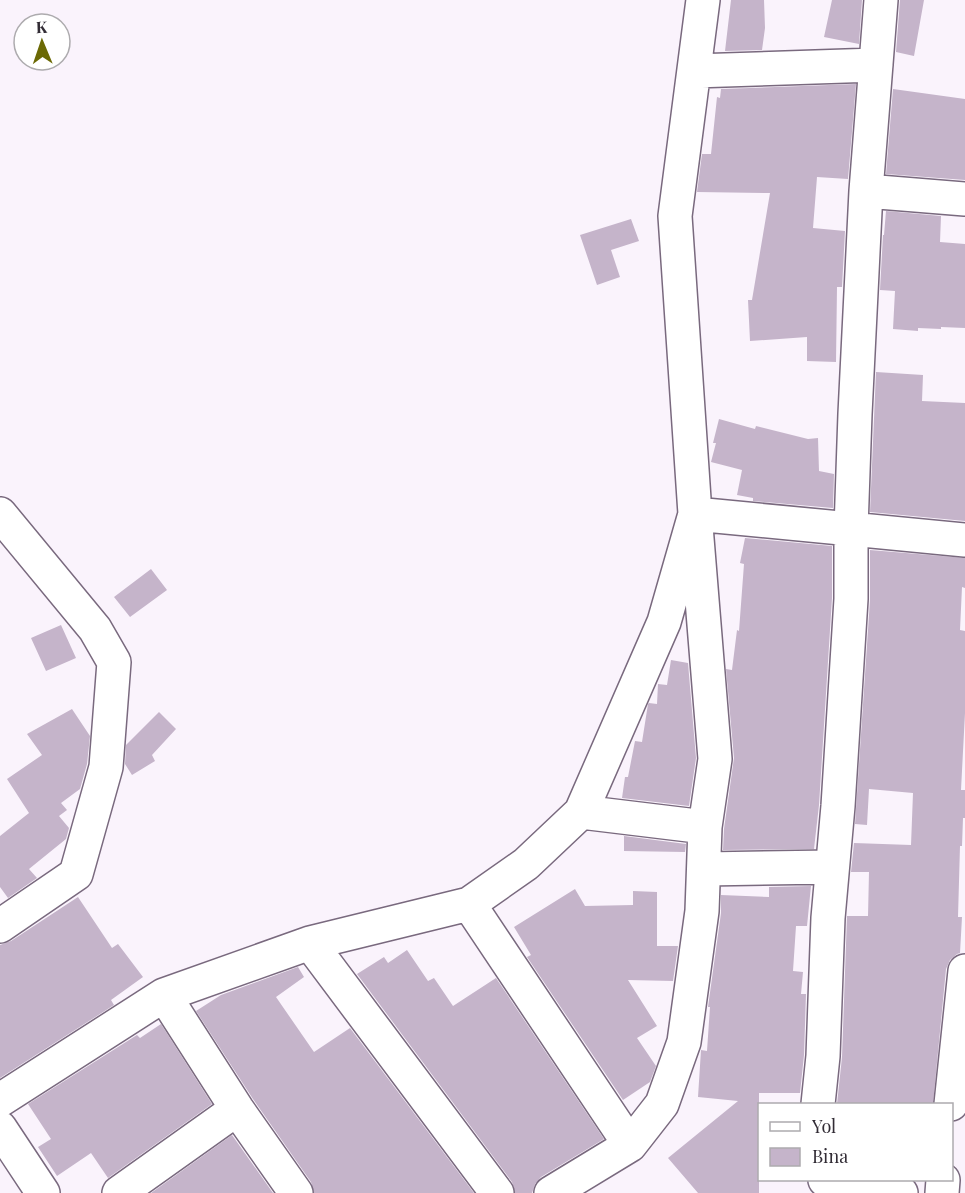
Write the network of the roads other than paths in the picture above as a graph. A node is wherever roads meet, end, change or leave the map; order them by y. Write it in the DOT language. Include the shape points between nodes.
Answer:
graph roads {
  1 [pos="703,0"];
  2 [pos="881,0"];
  3 [pos="876,65"];
  4 [pos="694,71"];
  5 [pos="866,191"];
  6 [pos="965,199"];
  7 [pos="0,514"];
  8 [pos="695,514"];
  9 [pos="851,529"];
  10 [pos="965,540"];
  11 [pos="581,812"];
  12 [pos="705,827"];
  13 [pos="832,867"];
  14 [pos="704,869"];
  15 [pos="469,904"];
  16 [pos="0,926"];
  17 [pos="310,943"];
  18 [pos="965,971"];
  19 [pos="164,994"];
  20 [pos="0,1100"];
  21 [pos="818,1103"];
  22 [pos="951,1103"];
  23 [pos="237,1109"];
  24 [pos="0,1128"];
  25 [pos="630,1145"];
  26 [pos="836,1181"];
  27 [pos="43,1193"];
  28 [pos="119,1193"];
  29 [pos="296,1193"];
  30 [pos="497,1193"];
  31 [pos="551,1193"];
  32 [pos="901,1193"];
  1 -- 4 [label="street"];
  2 -- 3 [label="street"];
  3 -- 4 [label="street"];
  3 -- 5 [label="street"];
  4 -- 8 [label="street" via="675,216"];
  5 -- 6 [label="street"];
  5 -- 9 [label="street"];
  7 -- 16 [label="street" via="95,629 114,662 106,767 76,874"];
  8 -- 9 [label="street"];
  8 -- 11 [label="street" via="664,621"];
  8 -- 12 [label="street" via="715,759"];
  9 -- 10 [label="street"];
  9 -- 13 [label="street" via="851,599"];
  11 -- 12 [label="street"];
  11 -- 15 [label="street" via="526,864"];
  12 -- 14 [label="street"];
  13 -- 14 [label="street"];
  13 -- 21 [label="street"];
  14 -- 25 [label="street" via="684,1042 662,1104"];
  15 -- 17 [label="street"];
  15 -- 25 [label="street"];
  17 -- 19 [label="street"];
  17 -- 30 [label="street"];
  18 -- 22 [label="street"];
  19 -- 20 [label="street"];
  19 -- 23 [label="street"];
  23 -- 28 [label="street"];
  23 -- 29 [label="street"];
  24 -- 27 [label="street"];
  25 -- 31 [label="street"];
  26 -- 32 [label="street"];
}
